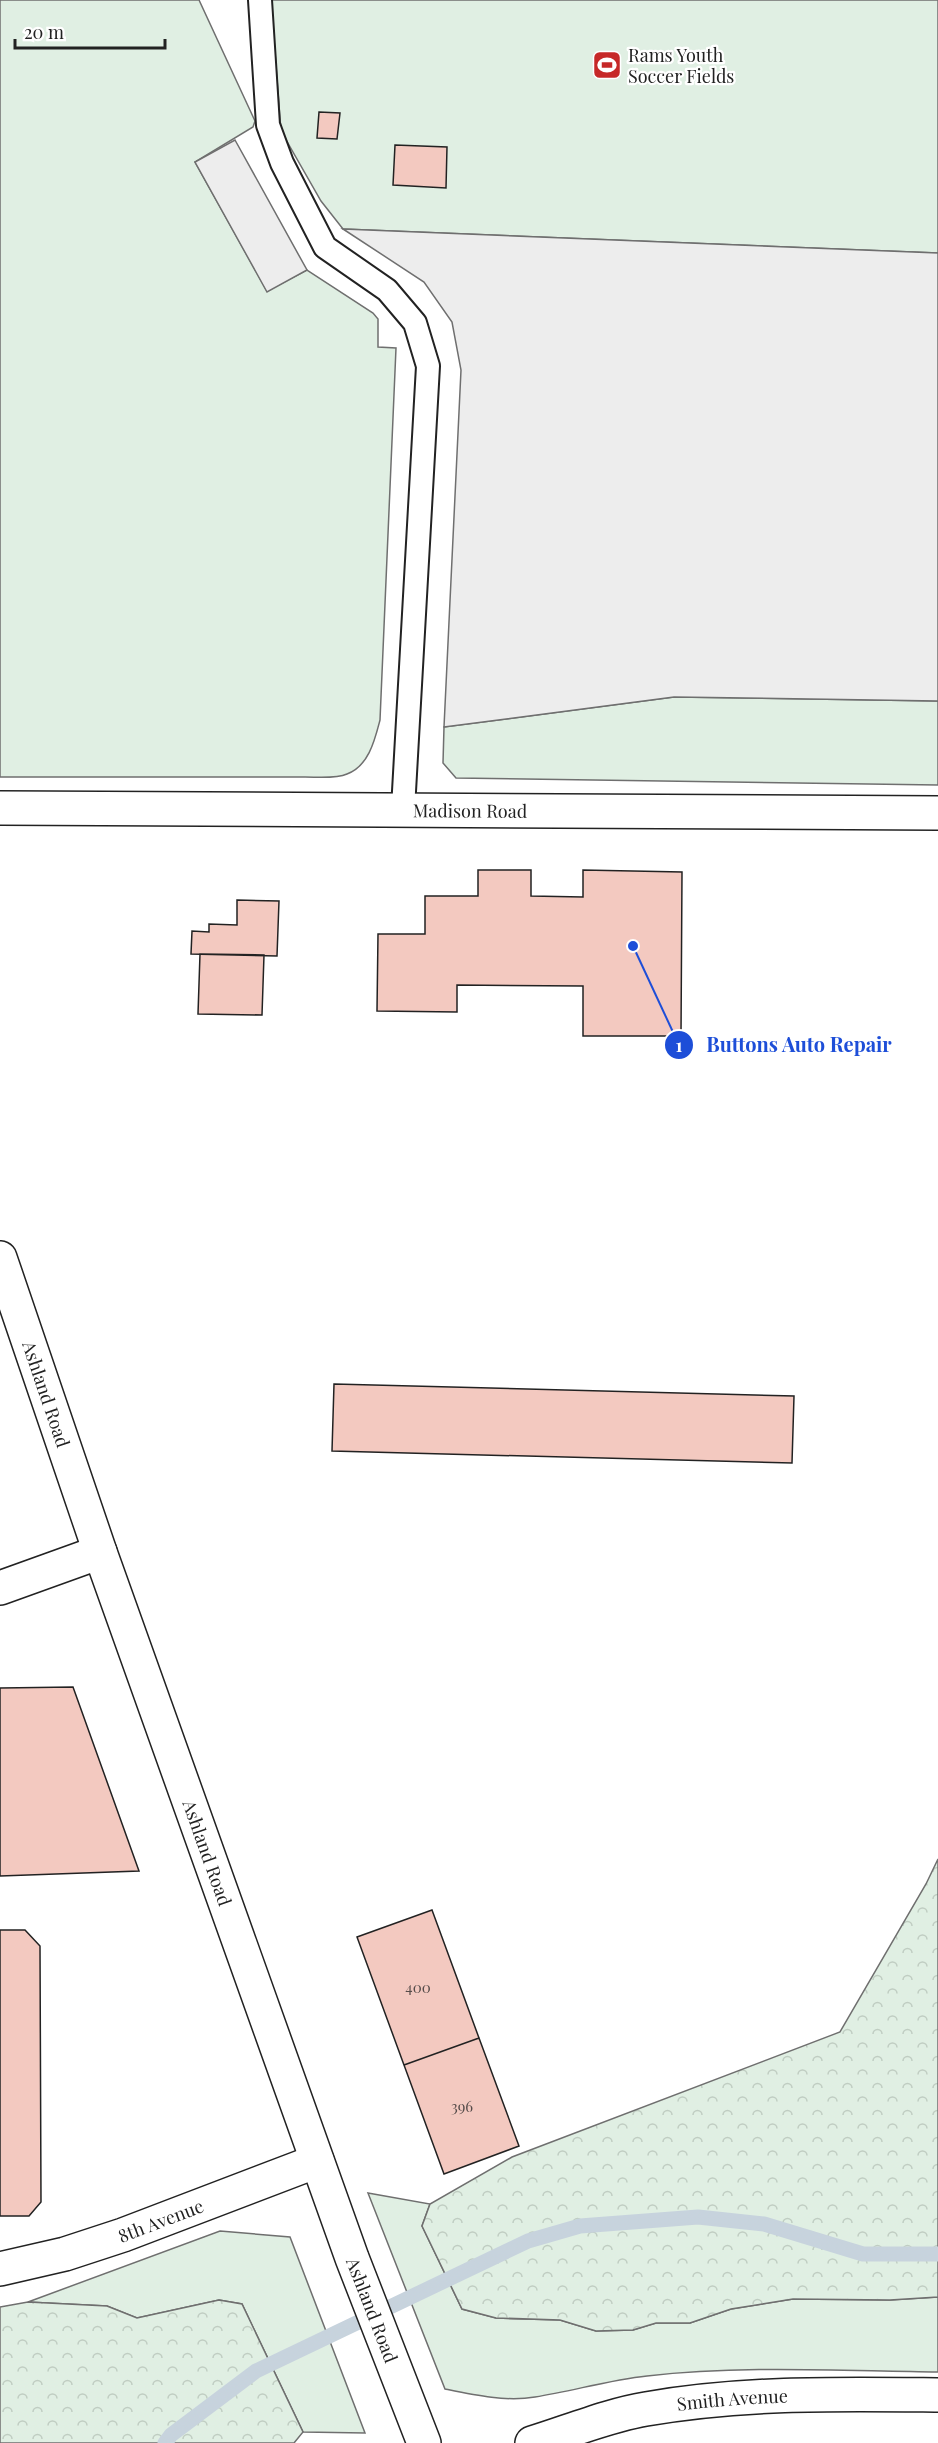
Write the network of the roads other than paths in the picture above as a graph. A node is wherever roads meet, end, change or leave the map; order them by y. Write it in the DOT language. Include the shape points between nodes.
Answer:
graph roads {
  1 [pos="260,0"];
  2 [pos="0,808"];
  3 [pos="403,809"];
  4 [pos="938,813"];
  5 [pos="0,1258"];
  6 [pos="9,1312"];
  7 [pos="100,1552"];
  8 [pos="0,1588"];
  9 [pos="317,2161"];
  10 [pos="0,2269"];
  11 [pos="938,2394"];
  12 [pos="424,2443"];
  13 [pos="532,2443"];
  1 -- 3 [label="lane" via="268,124 282,162 325,247 387,290 415,323 428,366"];
  2 -- 3 [label="street, Madison Road"];
  3 -- 4 [label="street, Madison Road"];
  5 -- 6 [label="street, Ashland Road"];
  6 -- 7 [label="street, Ashland Road"];
  7 -- 8 [label="street"];
  7 -- 9 [label="street, Ashland Road"];
  9 -- 10 [label="street, 8th Avenue" via="123,2235"];
  9 -- 12 [label="street, Ashland Road"];
  11 -- 13 [label="street, Smith Avenue" via="795,2394 710,2400 643,2409"];
}
